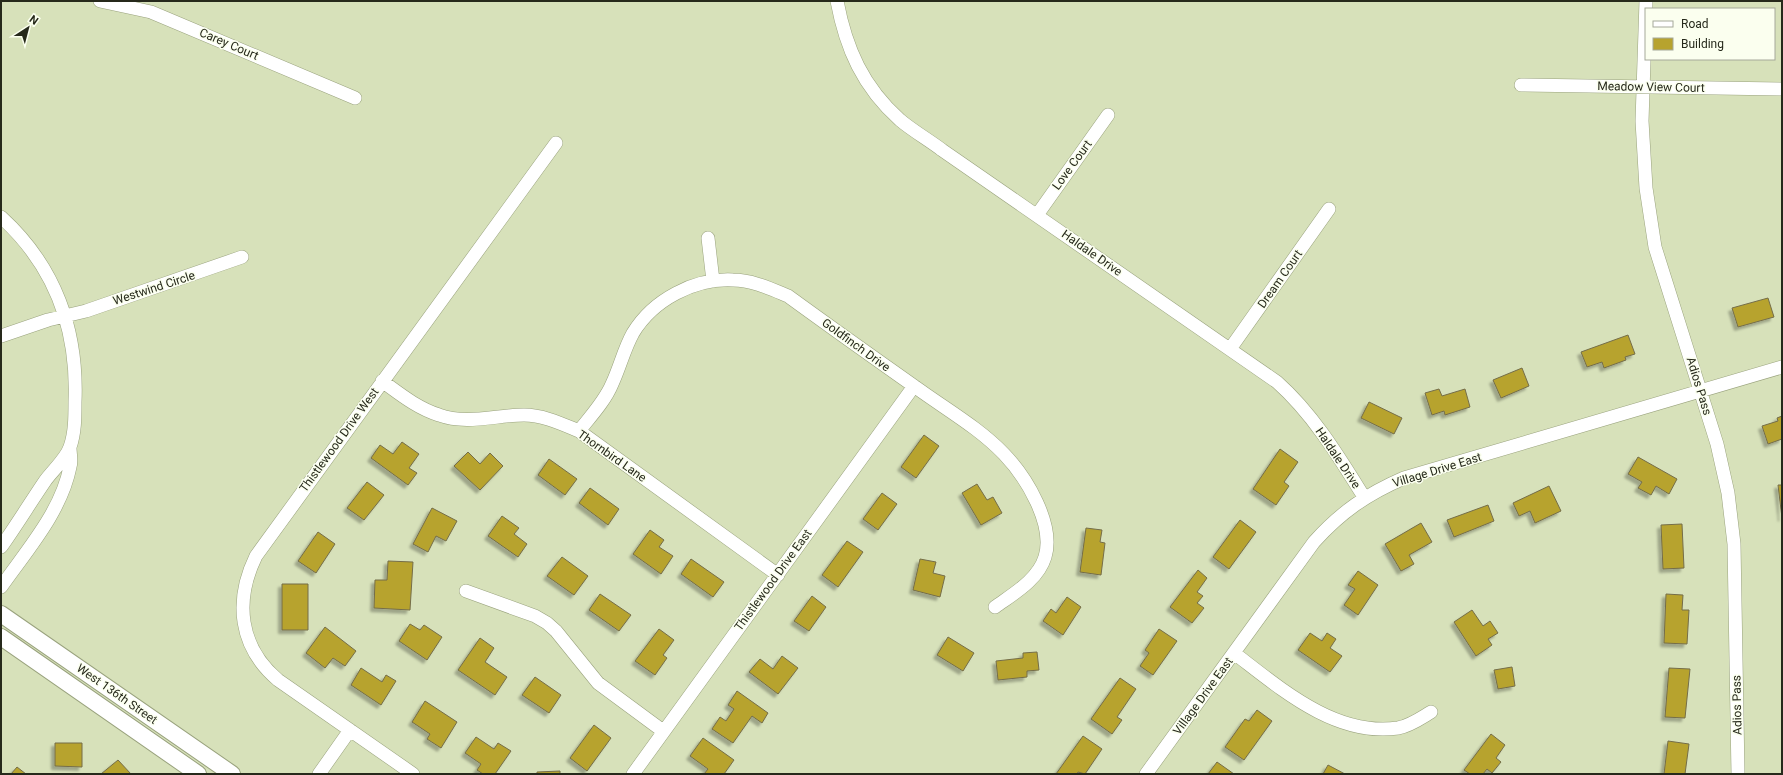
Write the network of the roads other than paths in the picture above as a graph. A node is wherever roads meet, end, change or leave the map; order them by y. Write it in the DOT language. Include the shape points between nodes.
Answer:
graph roads {
  1 [pos="100,1"];
  2 [pos="837,1"];
  3 [pos="1645,29"];
  4 [pos="1521,85"];
  5 [pos="1643,86"];
  6 [pos="1782,89"];
  7 [pos="355,98"];
  8 [pos="1108,115"];
  9 [pos="556,143"];
  10 [pos="1328,209"];
  11 [pos="1037,215"];
  12 [pos="1,217"];
  13 [pos="708,238"];
  14 [pos="242,257"];
  15 [pos="713,281"];
  16 [pos="65,316"];
  17 [pos="1,336"];
  18 [pos="1230,349"];
  19 [pos="1782,367"];
  20 [pos="382,381"];
  21 [pos="914,386"];
  22 [pos="1701,390"];
  23 [pos="580,431"];
  24 [pos="70,448"];
  25 [pos="1364,497"];
  26 [pos="1,547"];
  27 [pos="778,575"];
  28 [pos="1,587"];
  29 [pos="466,591"];
  30 [pos="994,607"];
  31 [pos="1,614"];
  32 [pos="1,637"];
  33 [pos="1234,653"];
  34 [pos="1431,712"];
  35 [pos="350,730"];
  36 [pos="663,731"];
  37 [pos="198,774"];
  38 [pos="232,774"];
  39 [pos="319,774"];
  40 [pos="413,774"];
  41 [pos="633,774"];
  42 [pos="1146,774"];
  43 [pos="1738,774"];
  1 -- 7 [label="street, Carey Court" via="151,12"];
  2 -- 11 [label="street, Haldale Drive" via="846,42 858,68 886,106 925,138"];
  3 -- 5 [label="street, Adios Pass"];
  4 -- 5 [label="street, Meadow View Court"];
  5 -- 6 [label="street, Meadow View Court"];
  5 -- 22 [label="street, Adios Pass" via="1642,121 1646,188 1655,247"];
  8 -- 11 [label="street, Love Court"];
  9 -- 20 [label="street, Thistlewood Drive West"];
  10 -- 18 [label="street, Dream Court"];
  11 -- 18 [label="street, Haldale Drive"];
  12 -- 16 [label="street" via="32,250 55,288"];
  13 -- 15 [label="street"];
  14 -- 16 [label="street, Westwind Circle"];
  15 -- 21 [label="street, Goldfinch Drive" via="734,280 763,286 788,296"];
  15 -- 23 [label="street, Goldfinch Drive" via="691,286 669,297 647,315 634,333 612,386"];
  16 -- 17 [label="street, Westwind Circle"];
  16 -- 24 [label="street" via="70,329 76,377 74,425"];
  18 -- 25 [label="street, Haldale Drive" via="1277,382 1296,399"];
  19 -- 22 [label="street, Village Drive East"];
  20 -- 23 [label="street, Thornbird Lane" via="416,405 440,416 467,418 525,415 554,420"];
  20 -- 35 [label="street, Thistlewood Drive West" via="256,556 243,590 245,629 254,655 278,680"];
  21 -- 27 [label="street, Thistlewood Drive East"];
  21 -- 30 [label="street, Goldfinch Drive" via="972,427 1004,454 1022,476 1040,510 1048,538 1045,558 1022,588"];
  22 -- 25 [label="street, Village Drive East" via="1404,478"];
  22 -- 43 [label="street, Adios Pass" via="1728,493 1734,544"];
  23 -- 27 [label="street, Thornbird Lane"];
  24 -- 26 [label="street"];
  24 -- 28 [label="street" via="71,466 61,496"];
  25 -- 33 [label="street, Village Drive East" via="1344,512 1314,542"];
  27 -- 36 [label="street, Thistlewood Drive East"];
  29 -- 36 [label="street" via="535,616 547,623 598,683"];
  31 -- 38 [label="street, West 136th Street"];
  32 -- 37 [label="street, West 136th Street"];
  33 -- 34 [label="street" via="1310,708 1347,722 1368,727 1400,728"];
  33 -- 42 [label="street, Village Drive East"];
  35 -- 39 [label="street"];
  35 -- 40 [label="street"];
  36 -- 41 [label="street, Thistlewood Drive East"];
}
